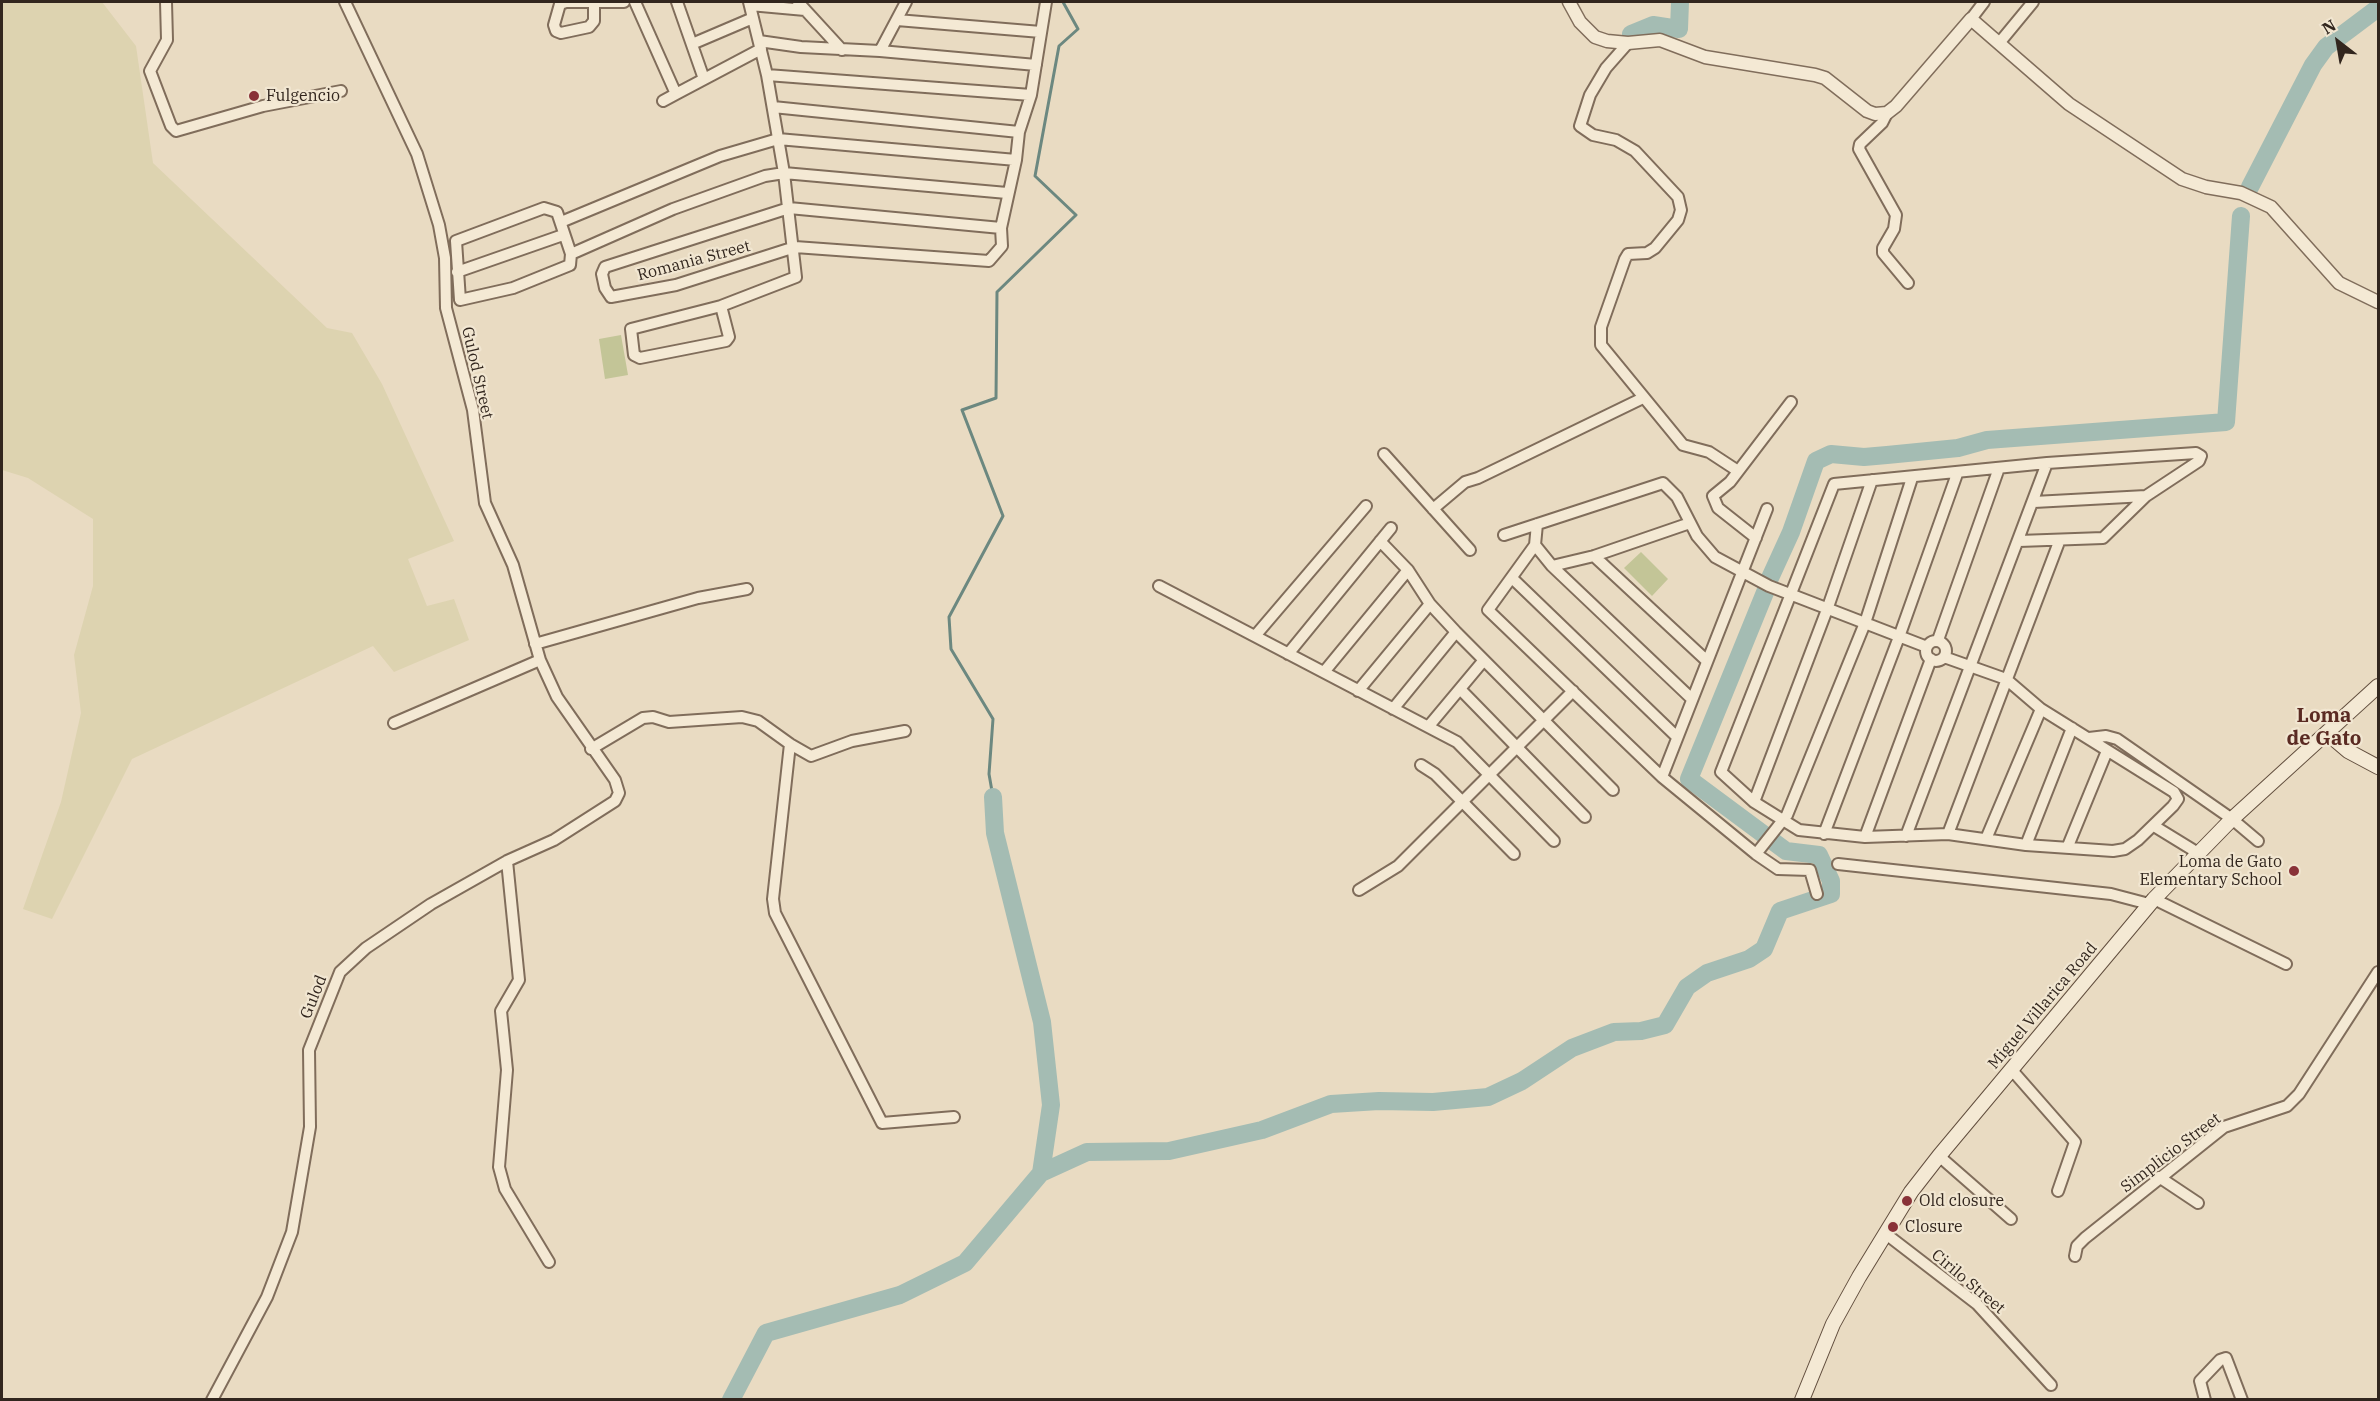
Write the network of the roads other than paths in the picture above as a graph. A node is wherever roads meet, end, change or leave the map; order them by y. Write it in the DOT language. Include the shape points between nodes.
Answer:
graph roads {
  1 [pos="166,2"];
  2 [pos="345,2"];
  3 [pos="594,2"];
  4 [pos="624,2"];
  5 [pos="635,2"];
  6 [pos="677,2"];
  7 [pos="906,2"];
  8 [pos="1046,2"];
  9 [pos="1569,2"];
  10 [pos="1984,2"];
  11 [pos="2033,2"];
  12 [pos="749,3"];
  13 [pos="801,6"];
  14 [pos="753,18"];
  15 [pos="1971,19"];
  16 [pos="897,20"];
  17 [pos="1041,32"];
  18 [pos="2000,42"];
  19 [pos="1628,43"];
  20 [pos="692,44"];
  21 [pos="760,45"];
  22 [pos="842,50"];
  23 [pos="880,51"];
  24 [pos="1036,65"];
  25 [pos="766,75"];
  26 [pos="704,79"];
  27 [pos="341,91"];
  28 [pos="676,94"];
  29 [pos="1031,95"];
  30 [pos="663,101"];
  31 [pos="773,107"];
  32 [pos="1887,113"];
  33 [pos="1019,132"];
  34 [pos="778,139"];
  35 [pos="1016,160"];
  36 [pos="784,173"];
  37 [pos="1007,193"];
  38 [pos="789,208"];
  39 [pos="561,222"];
  40 [pos="1002,228"];
  41 [pos="563,235"];
  42 [pos="795,247"];
  43 [pos="571,254"];
  44 [pos="457,272"];
  45 [pos="1908,283"];
  46 [pos="2379,302"];
  47 [pos="721,306"];
  48 [pos="1642,398"];
  49 [pos="1791,402"];
  50 [pos="1384,454"];
  51 [pos="2047,464"];
  52 [pos="1999,468"];
  53 [pos="1738,471"];
  54 [pos="1957,474"];
  55 [pos="1912,478"];
  56 [pos="1872,480"];
  57 [pos="2146,496"];
  58 [pos="2034,502"];
  59 [pos="1366,506"];
  60 [pos="1433,509"];
  61 [pos="1767,509"];
  62 [pos="1690,523"];
  63 [pos="1537,524"];
  64 [pos="1391,528"];
  65 [pos="1503,535"];
  66 [pos="1756,538"];
  67 [pos="1380,541"];
  68 [pos="2019,541"];
  69 [pos="2059,542"];
  70 [pos="1535,545"];
  71 [pos="1470,550"];
  72 [pos="1594,556"];
  73 [pos="1552,567"];
  74 [pos="1408,570"];
  75 [pos="1742,571"];
  76 [pos="1512,578"];
  77 [pos="1159,586"];
  78 [pos="747,589"];
  79 [pos="1790,594"];
  80 [pos="1430,604"];
  81 [pos="1828,607"];
  82 [pos="1865,623"];
  83 [pos="1456,632"];
  84 [pos="1255,636"];
  85 [pos="1899,637"];
  86 [pos="1938,640"];
  87 [pos="535,644"];
  88 [pos="1927,647"];
  89 [pos="1288,654"];
  90 [pos="1944,657"];
  91 [pos="1931,659"];
  92 [pos="540,660"];
  93 [pos="1484,660"];
  94 [pos="1707,661"];
  95 [pos="1970,665"];
  96 [pos="1324,672"];
  97 [pos="2006,680"];
  98 [pos="2379,686"];
  99 [pos="1460,689"];
  100 [pos="1358,690"];
  101 [pos="1573,691"];
  102 [pos="1692,699"];
  103 [pos="1393,709"];
  104 [pos="2042,709"];
  105 [pos="1544,720"];
  106 [pos="394,723"];
  107 [pos="1428,727"];
  108 [pos="2072,728"];
  109 [pos="906,731"];
  110 [pos="2328,734"];
  111 [pos="1677,737"];
  112 [pos="2089,738"];
  113 [pos="790,744"];
  114 [pos="1517,748"];
  115 [pos="591,749"];
  116 [pos="2106,751"];
  117 [pos="1421,765"];
  118 [pos="2379,767"];
  119 [pos="1490,776"];
  120 [pos="1662,777"];
  121 [pos="1613,790"];
  122 [pos="1462,802"];
  123 [pos="1754,802"];
  124 [pos="1585,817"];
  125 [pos="2232,819"];
  126 [pos="1782,822"];
  127 [pos="2154,826"];
  128 [pos="1824,834"];
  129 [pos="1948,834"];
  130 [pos="1906,836"];
  131 [pos="1865,837"];
  132 [pos="1986,839"];
  133 [pos="1554,841"];
  134 [pos="2258,841"];
  135 [pos="2026,845"];
  136 [pos="2068,846"];
  137 [pos="2198,853"];
  138 [pos="1514,854"];
  139 [pos="1756,854"];
  140 [pos="507,861"];
  141 [pos="1838,864"];
  142 [pos="1359,890"];
  143 [pos="1817,894"];
  144 [pos="2152,902"];
  145 [pos="2286,964"];
  146 [pos="2379,972"];
  147 [pos="2011,1069"];
  148 [pos="954,1117"];
  149 [pos="1939,1156"];
  150 [pos="2159,1177"];
  151 [pos="2058,1191"];
  152 [pos="2198,1203"];
  153 [pos="2011,1219"];
  154 [pos="1886,1234"];
  155 [pos="2074,1256"];
  156 [pos="549,1262"];
  157 [pos="2050,1385"];
  158 [pos="212,1400"];
  159 [pos="1802,1400"];
  160 [pos="2205,1400"];
  161 [pos="2242,1400"];
  1 -- 27 [label="street" via="167,40 150,71 176,131 263,106"];
  2 -- 87 [label="street, Gulod Street" via="417,154 439,225 445,258 446,308 473,411 485,503 513,565"];
  3 -- 4 [label="street"];
  5 -- 28 [label="street"];
  6 -- 20 [label="street"];
  7 -- 16 [label="street"];
  8 -- 17 [label="street"];
  9 -- 19 [label="street" via="1580,22 1595,37"];
  10 -- 15 [label="street"];
  11 -- 18 [label="street"];
  12 -- 13 [label="street"];
  12 -- 14 [label="street"];
  13 -- 22 [label="street"];
  14 -- 20 [label="street"];
  14 -- 21 [label="street"];
  15 -- 18 [label="street"];
  15 -- 32 [label="street"];
  16 -- 17 [label="street"];
  16 -- 23 [label="street"];
  17 -- 24 [label="street"];
  18 -- 46 [label="street" via="2070,104 2182,180 2249,196 2271,207 2339,283"];
  19 -- 32 [label="street" via="1660,40 1705,57 1815,75 1825,78 1867,111"];
  19 -- 48 [label="street" via="1606,68 1590,95 1580,126 1635,151 1678,197 1682,210 1654,249 1625,258 1600,327 1601,345"];
  20 -- 26 [label="street"];
  21 -- 22 [label="street"];
  21 -- 25 [label="street"];
  21 -- 26 [label="street"];
  22 -- 23 [label="street"];
  23 -- 24 [label="street"];
  24 -- 29 [label="street"];
  25 -- 29 [label="street"];
  25 -- 31 [label="street"];
  26 -- 28 [label="street"];
  28 -- 30 [label="street"];
  29 -- 33 [label="street"];
  31 -- 33 [label="street"];
  31 -- 34 [label="street"];
  32 -- 45 [label="street" via="1859,149 1896,214 1883,253"];
  33 -- 35 [label="street"];
  34 -- 35 [label="street"];
  34 -- 36 [label="street"];
  34 -- 39 [label="street" via="720,156"];
  35 -- 37 [label="street"];
  36 -- 37 [label="street"];
  36 -- 38 [label="street"];
  36 -- 43 [label="street" via="765,176 673,209"];
  37 -- 40 [label="street"];
  38 -- 40 [label="street"];
  38 -- 42 [label="street"];
  38 -- 42 [label="street, Romania Street" via="605,267 602,274 611,297 676,285"];
  39 -- 41 [label="street"];
  39 -- 44 [label="street" via="557,212 544,208 460,238 455,246"];
  40 -- 42 [label="street" via="1002,246 989,261"];
  41 -- 43 [label="street"];
  41 -- 44 [label="street"];
  42 -- 47 [label="street" via="794,280"];
  43 -- 44 [label="street" via="572,261 566,269 513,288 460,300"];
  47 -- 47 [label="street" via="631,329 634,355 640,358 726,341 729,337"];
  48 -- 53 [label="street" via="1683,446 1710,452"];
  48 -- 60 [label="street" via="1465,482"];
  49 -- 53 [label="street"];
  50 -- 60 [label="street"];
  51 -- 52 [label="street"];
  51 -- 57 [label="street" via="2196,453 2201,456"];
  51 -- 58 [label="street"];
  52 -- 54 [label="street"];
  52 -- 86 [label="street"];
  53 -- 66 [label="street" via="1713,496 1714,503"];
  54 -- 55 [label="street"];
  54 -- 85 [label="street"];
  55 -- 56 [label="street"];
  55 -- 82 [label="street"];
  56 -- 79 [label="street" via="1834,484"];
  56 -- 81 [label="street"];
  57 -- 58 [label="street"];
  57 -- 69 [label="street" via="2103,538"];
  58 -- 68 [label="street"];
  59 -- 84 [label="street"];
  60 -- 71 [label="street"];
  61 -- 66 [label="street"];
  62 -- 63 [label="street" via="1677,497 1663,483"];
  62 -- 72 [label="street"];
  62 -- 75 [label="street" via="1716,557"];
  63 -- 65 [label="street"];
  63 -- 70 [label="street"];
  64 -- 67 [label="street"];
  66 -- 75 [label="street"];
  67 -- 74 [label="street"];
  67 -- 89 [label="street"];
  68 -- 69 [label="street"];
  68 -- 95 [label="street"];
  69 -- 97 [label="street"];
  70 -- 73 [label="street"];
  70 -- 76 [label="street"];
  72 -- 73 [label="street"];
  72 -- 94 [label="street"];
  73 -- 102 [label="street"];
  74 -- 80 [label="street"];
  74 -- 96 [label="street"];
  75 -- 79 [label="street"];
  75 -- 94 [label="street"];
  76 -- 101 [label="street" via="1488,610"];
  76 -- 111 [label="street"];
  77 -- 84 [label="street"];
  78 -- 87 [label="street" via="698,598"];
  79 -- 81 [label="street"];
  79 -- 123 [label="street" via="1720,772"];
  80 -- 83 [label="street"];
  80 -- 100 [label="street"];
  81 -- 82 [label="street"];
  81 -- 123 [label="street"];
  82 -- 85 [label="street"];
  82 -- 126 [label="street"];
  83 -- 93 [label="street"];
  83 -- 103 [label="street"];
  84 -- 89 [label="street"];
  85 -- 88 [label="street"];
  85 -- 128 [label="street"];
  86 -- 88 [label="street"];
  86 -- 90 [label="street" via="1946,647"];
  87 -- 92 [label="street, Gulod Street"];
  88 -- 91 [label="street"];
  89 -- 96 [label="street"];
  90 -- 91 [label="street" via="1938,661"];
  90 -- 95 [label="street"];
  91 -- 131 [label="street"];
  92 -- 106 [label="street"];
  92 -- 115 [label="street, Gulod Street" via="557,697"];
  93 -- 99 [label="street"];
  93 -- 105 [label="street"];
  94 -- 102 [label="street"];
  95 -- 97 [label="street"];
  95 -- 130 [label="street"];
  96 -- 100 [label="street"];
  97 -- 104 [label="street"];
  97 -- 129 [label="street"];
  98 -- 110 [label="main road, Miguel Villarica Road"];
  99 -- 107 [label="street"];
  99 -- 114 [label="street"];
  100 -- 103 [label="street"];
  101 -- 105 [label="street"];
  101 -- 120 [label="street"];
  102 -- 111 [label="street"];
  103 -- 107 [label="street"];
  104 -- 108 [label="street"];
  104 -- 132 [label="street"];
  105 -- 114 [label="street"];
  105 -- 121 [label="street"];
  107 -- 119 [label="street" via="1457,742"];
  108 -- 112 [label="street"];
  108 -- 135 [label="street"];
  109 -- 113 [label="street" via="852,741 812,756"];
  110 -- 118 [label="main road" via="2348,751"];
  110 -- 125 [label="main road, Miguel Villarica Road"];
  111 -- 120 [label="street"];
  112 -- 116 [label="street"];
  112 -- 125 [label="street" via="2117,739"];
  113 -- 115 [label="street" via="759,721 742,717 669,722 653,717 643,718"];
  113 -- 148 [label="street" via="773,899 775,913 882,1123"];
  114 -- 119 [label="street"];
  114 -- 124 [label="street"];
  115 -- 140 [label="street, Gulod" via="615,780 619,793 615,801 554,840"];
  116 -- 127 [label="street" via="2174,792 2178,799"];
  116 -- 136 [label="street"];
  117 -- 122 [label="street"];
  119 -- 122 [label="street"];
  119 -- 133 [label="street"];
  120 -- 139 [label="street"];
  122 -- 138 [label="street"];
  122 -- 142 [label="street" via="1398,866"];
  123 -- 126 [label="street"];
  125 -- 134 [label="street"];
  125 -- 137 [label="main road, Miguel Villarica Road"];
  126 -- 128 [label="street" via="1799,830"];
  126 -- 139 [label="street"];
  127 -- 136 [label="street" via="2125,849"];
  127 -- 137 [label="street"];
  128 -- 131 [label="street"];
  129 -- 130 [label="street"];
  129 -- 132 [label="street"];
  130 -- 131 [label="street"];
  132 -- 135 [label="street"];
  135 -- 136 [label="street"];
  137 -- 144 [label="main road, Miguel Villarica Road"];
  139 -- 143 [label="street" via="1778,869 1810,870"];
  140 -- 156 [label="street" via="519,980 501,1011 507,1070 499,1167 505,1189"];
  140 -- 158 [label="street, Gulod" via="431,904 375,942 340,972 309,1050 310,1127 292,1232 267,1297"];
  141 -- 144 [label="street" via="2111,894"];
  144 -- 145 [label="street"];
  144 -- 147 [label="main road, Miguel Villarica Road"];
  146 -- 150 [label="street, Simplicio Street" via="2299,1094 2287,1106 2224,1127"];
  147 -- 149 [label="main road, Miguel Villarica Road"];
  147 -- 151 [label="street" via="2075,1142"];
  149 -- 153 [label="street"];
  149 -- 154 [label="main road, Miguel Villarica Road"];
  150 -- 152 [label="street"];
  150 -- 155 [label="street, Simplicio Street" via="2085,1238"];
  154 -- 157 [label="street, Cirilo Street" via="1977,1304"];
  154 -- 159 [label="main road, Miguel Villarica Road" via="1833,1324"];
  160 -- 161 [label="street" via="2200,1381 2226,1358"];
}
